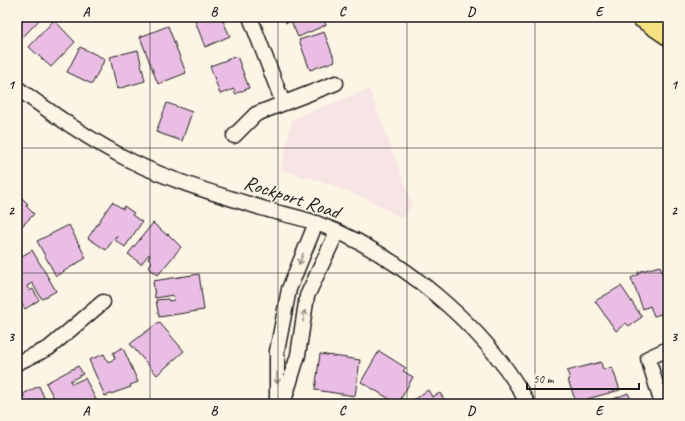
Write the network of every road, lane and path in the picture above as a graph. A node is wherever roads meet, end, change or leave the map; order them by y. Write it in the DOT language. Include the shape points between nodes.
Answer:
graph roads {
  1 [pos="250,17"];
  2 [pos="640,17"];
  3 [pos="668,36"];
  4 [pos="336,83"];
  5 [pos="17,88"];
  6 [pos="283,103"];
  7 [pos="234,136"];
  8 [pos="316,223"];
  9 [pos="338,232"];
  10 [pos="103,302"];
  11 [pos="280,337"];
  12 [pos="300,340"];
  13 [pos="668,349"];
  14 [pos="18,361"];
  15 [pos="277,404"];
  16 [pos="282,404"];
  17 [pos="528,404"];
  18 [pos="662,404"];
  1 -- 6 [label="street"];
  2 -- 3 [label="main road"];
  4 -- 6 [label="street"];
  5 -- 8 [label="street, Rockport Road" via="61,120 131,161 193,186"];
  6 -- 7 [label="street" via="256,114"];
  8 -- 9 [label="street, Rockport Road"];
  8 -- 11 [label="street, one-way" via="289,289"];
  12 -- 9 [label="street, one-way" via="307,296"];
  9 -- 17 [label="street, Rockport Road" via="401,268 464,320 491,349 521,390"];
  10 -- 14 [label="street" via="49,348"];
  11 -- 12 [label="street"];
  11 -- 15 [label="street, one-way" via="276,351"];
  12 -- 16 [label="street" via="298,355"];
  13 -- 18 [label="street" via="648,358"];
}
